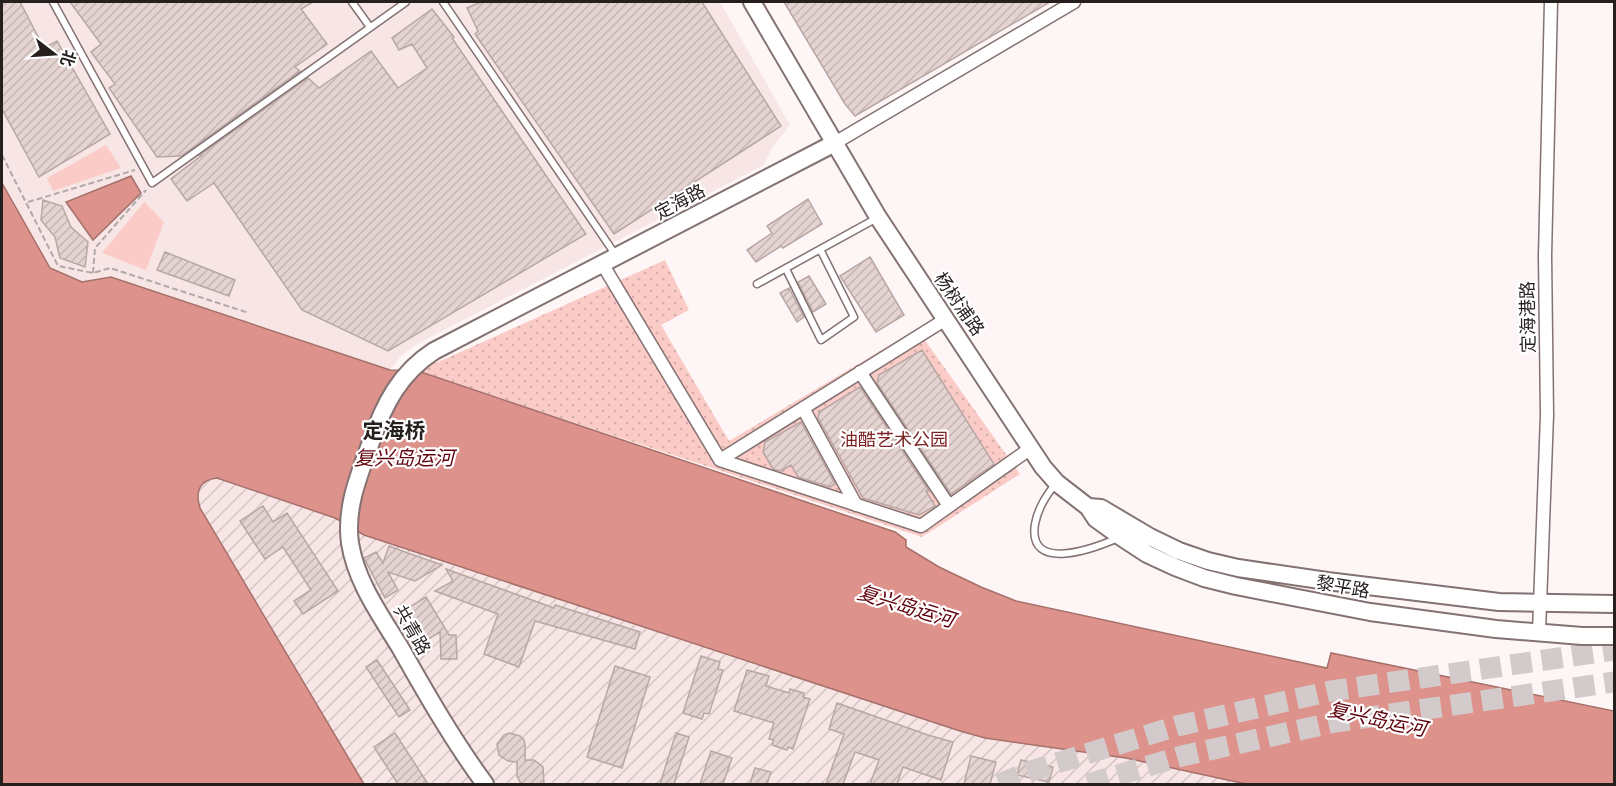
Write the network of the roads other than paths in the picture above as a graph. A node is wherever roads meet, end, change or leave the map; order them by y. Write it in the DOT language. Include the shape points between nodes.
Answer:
graph roads {
  1 [pos="53,2"];
  2 [pos="352,2"];
  3 [pos="406,2"];
  4 [pos="443,2"];
  5 [pos="752,2"];
  6 [pos="1074,2"];
  7 [pos="1551,2"];
  8 [pos="370,27"];
  9 [pos="833,144"];
  10 [pos="878,217"];
  11 [pos="821,250"];
  12 [pos="610,261"];
  13 [pos="786,269"];
  14 [pos="757,284"];
  15 [pos="945,319"];
  16 [pos="860,372"];
  17 [pos="803,408"];
  18 [pos="1031,448"];
  19 [pos="720,460"];
  20 [pos="357,481"];
  21 [pos="1057,483"];
  22 [pos="856,505"];
  23 [pos="949,506"];
  24 [pos="1125,531"];
  25 [pos="1541,603"];
  26 [pos="1614,604"];
  27 [pos="1539,632"];
  28 [pos="1614,636"];
  29 [pos="485,784"];
  1 -- 8 [label="lane" via="152,183"];
  2 -- 8 [label="lane"];
  3 -- 8 [label="lane"];
  4 -- 12 [label="lane"];
  5 -- 9 [label="main road, 杨树浦路"];
  6 -- 9 [label="street, 定海路"];
  7 -- 25 [label="street, 定海港路"];
  9 -- 10 [label="main road, 杨树浦路"];
  9 -- 12 [label="main road, 定海路"];
  10 -- 11 [label="lane"];
  10 -- 15 [label="main road, 杨树浦路"];
  11 -- 13 [label="lane"];
  11 -- 13 [label="lane" via="854,317 821,340"];
  12 -- 19 [label="street"];
  12 -- 20 [label="main road, 定海路" via="419,361 394,389"];
  13 -- 14 [label="lane"];
  15 -- 16 [label="street"];
  15 -- 18 [label="main road, 杨树浦路"];
  16 -- 17 [label="street"];
  16 -- 23 [label="street"];
  17 -- 19 [label="street"];
  17 -- 22 [label="street"];
  18 -- 21 [label="main road, 杨树浦路"];
  18 -- 23 [label="street"];
  19 -- 22 [label="street"];
  20 -- 29 [label="main road, 共青路" via="350,514 350,543 364,587"];
  21 -- 24 [label="main road, 黎平路" via="1088,507 1101,508"];
  21 -- 24 [label="lane" via="1039,510 1034,533 1036,544 1043,550 1071,553 1105,544"];
  22 -- 23 [label="street" via="921,526"];
  24 -- 25 [label="main road, 黎平路" via="1179,552 1238,568 1498,602"];
  24 -- 27 [label="main road, 黎平路" via="1147,554 1204,578 1236,586 1370,612"];
  25 -- 26 [label="main road, 黎平路"];
  25 -- 27 [label="street, 定海港路"];
  27 -- 28 [label="main road, 黎平路"];
}
